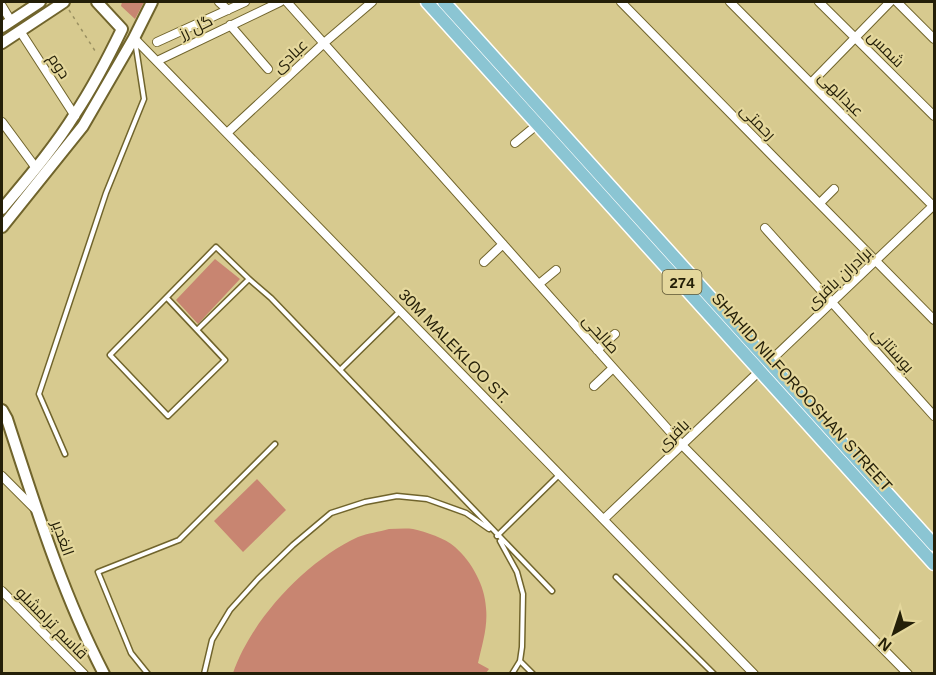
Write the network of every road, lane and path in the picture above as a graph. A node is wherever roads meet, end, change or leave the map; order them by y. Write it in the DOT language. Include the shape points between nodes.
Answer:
graph roads {
  1 [pos="40,2"];
  2 [pos="64,2"];
  3 [pos="97,2"];
  4 [pos="114,2"];
  5 [pos="152,2"];
  6 [pos="219,2"];
  7 [pos="245,2"];
  8 [pos="280,2"];
  9 [pos="287,2"];
  10 [pos="372,2"];
  11 [pos="427,2"];
  12 [pos="444,2"];
  13 [pos="621,2"];
  14 [pos="730,2"];
  15 [pos="819,2"];
  16 [pos="890,2"];
  17 [pos="897,2"];
  18 [pos="2,6"];
  19 [pos="228,10"];
  20 [pos="6,24"];
  21 [pos="230,25"];
  22 [pos="122,29"];
  23 [pos="20,31"];
  24 [pos="134,38"];
  25 [pos="855,38"];
  26 [pos="934,39"];
  27 [pos="157,42"];
  28 [pos="2,43"];
  29 [pos="324,43"];
  30 [pos="157,61"];
  31 [pos="104,65"];
  32 [pos="268,69"];
  33 [pos="811,83"];
  34 [pos="75,116"];
  35 [pos="934,116"];
  36 [pos="2,122"];
  37 [pos="538,124"];
  38 [pos="83,126"];
  39 [pos="227,133"];
  40 [pos="515,143"];
  41 [pos="36,168"];
  42 [pos="834,189"];
  43 [pos="820,203"];
  44 [pos="934,206"];
  45 [pos="2,209"];
  46 [pos="2,227"];
  47 [pos="765,228"];
  48 [pos="503,244"];
  49 [pos="876,261"];
  50 [pos="484,262"];
  51 [pos="555,270"];
  52 [pos="249,279"];
  53 [pos="538,284"];
  54 [pos="167,298"];
  55 [pos="832,302"];
  56 [pos="400,310"];
  57 [pos="934,320"];
  58 [pos="197,330"];
  59 [pos="615,334"];
  60 [pos="597,350"];
  61 [pos="765,366"];
  62 [pos="613,368"];
  63 [pos="340,370"];
  64 [pos="594,386"];
  65 [pos="2,410"];
  66 [pos="934,416"];
  67 [pos="275,444"];
  68 [pos="682,445"];
  69 [pos="65,453"];
  70 [pos="560,474"];
  71 [pos="2,476"];
  72 [pos="38,512"];
  73 [pos="604,519"];
  74 [pos="497,536"];
  75 [pos="934,545"];
  76 [pos="934,564"];
  77 [pos="616,577"];
  78 [pos="2,591"];
  79 [pos="552,591"];
  80 [pos="520,661"];
  81 [pos="84,674"];
  82 [pos="104,674"];
  83 [pos="148,674"];
  84 [pos="204,674"];
  85 [pos="512,674"];
  86 [pos="533,674"];
  87 [pos="714,674"];
  88 [pos="754,674"];
  89 [pos="908,674"];
  1 -- 20 [label="main road"];
  2 -- 23 [label="main road"];
  2 -- 31 [label="path"];
  3 -- 22 [label="main road"];
  4 -- 22 [label="main road"];
  5 -- 24 [label="main road"];
  6 -- 19 [label="street"];
  7 -- 19 [label="street, گل رز"];
  8 -- 21 [label="street, گل رز"];
  9 -- 29 [label="street, صالحی"];
  10 -- 29 [label="street, عبادی"];
  11 -- 37 [label="main road, SHAHID NILFOROOSHAN STREET / 274"];
  12 -- 61 [label="main road, SHAHID NILFOROOSHAN STREET / 274"];
  13 -- 43 [label="street, رحمتی"];
  14 -- 33 [label="street, عبدالهی"];
  15 -- 25 [label="street, شمس"];
  16 -- 25 [label="street"];
  17 -- 26 [label="street"];
  18 -- 20 [label="street"];
  19 -- 27 [label="street, گل رز"];
  21 -- 30 [label="street, گل رز"];
  21 -- 32 [label="street"];
  22 -- 31 [label="main road"];
  23 -- 28 [label="main road"];
  23 -- 34 [label="street, دوم"];
  24 -- 30 [label="street, 30M MALEKLOO ST."];
  24 -- 38 [label="main road"];
  24 -- 69 [label="lane" via="144,99 106,193 39,394"];
  25 -- 33 [label="street"];
  25 -- 35 [label="street, شمس"];
  29 -- 39 [label="street, عبادی"];
  29 -- 48 [label="street, صالحی"];
  30 -- 39 [label="street, 30M MALEKLOO ST."];
  31 -- 34 [label="main road"];
  33 -- 44 [label="street, عبدالهی"];
  34 -- 38 [label="main road"];
  34 -- 41 [label="main road"];
  36 -- 41 [label="street"];
  37 -- 40 [label="street"];
  37 -- 61 [label="main road, SHAHID NILFOROOSHAN STREET / 274"];
  38 -- 46 [label="main road"];
  39 -- 56 [label="street, 30M MALEKLOO ST."];
  41 -- 45 [label="main road"];
  42 -- 43 [label="street"];
  43 -- 49 [label="street, رحمتی"];
  44 -- 49 [label="street, برادران باقری"];
  47 -- 55 [label="street, بوستانی"];
  48 -- 50 [label="street"];
  48 -- 53 [label="street, صالحی"];
  49 -- 55 [label="street, برادران باقری"];
  49 -- 57 [label="street, رحمتی"];
  51 -- 53 [label="street"];
  52 -- 54 [label="lane" via="216,248"];
  52 -- 58 [label="lane"];
  52 -- 63 [label="lane"];
  53 -- 60 [label="street, صالحی"];
  54 -- 58 [label="lane"];
  54 -- 58 [label="lane" via="110,356 168,416 225,360"];
  55 -- 61 [label="street, برادران باقری"];
  55 -- 66 [label="street, بوستانی"];
  56 -- 63 [label="lane"];
  56 -- 70 [label="street, 30M MALEKLOO ST."];
  59 -- 60 [label="street"];
  60 -- 62 [label="street, صالحی"];
  61 -- 68 [label="street, باقری"];
  61 -- 75 [label="main road, SHAHID NILFOROOSHAN STREET / 274"];
  61 -- 76 [label="main road, SHAHID NILFOROOSHAN STREET / 274"];
  62 -- 64 [label="street"];
  62 -- 68 [label="street, صالحی"];
  63 -- 74 [label="lane"];
  65 -- 72 [label="main road, الغدیر"];
  67 -- 83 [label="lane" via="179,540 98,572 131,653"];
  68 -- 73 [label="street, باقری"];
  68 -- 89 [label="street, صالحی"];
  70 -- 73 [label="street, 30M MALEKLOO ST."];
  70 -- 74 [label="lane"];
  71 -- 72 [label="street"];
  72 -- 82 [label="main road, الغدیر" via="70,600"];
  73 -- 88 [label="street, 30M MALEKLOO ST."];
  74 -- 79 [label="lane"];
  74 -- 80 [label="lane" via="517,572 522,594"];
  74 -- 84 [label="lane" via="466,513 427,499 397,496 331,513 286,552 230,610 212,640"];
  77 -- 87 [label="lane"];
  78 -- 81 [label="street, قاسم ترامشلو"];
  80 -- 85 [label="lane"];
  80 -- 86 [label="lane"];
}
